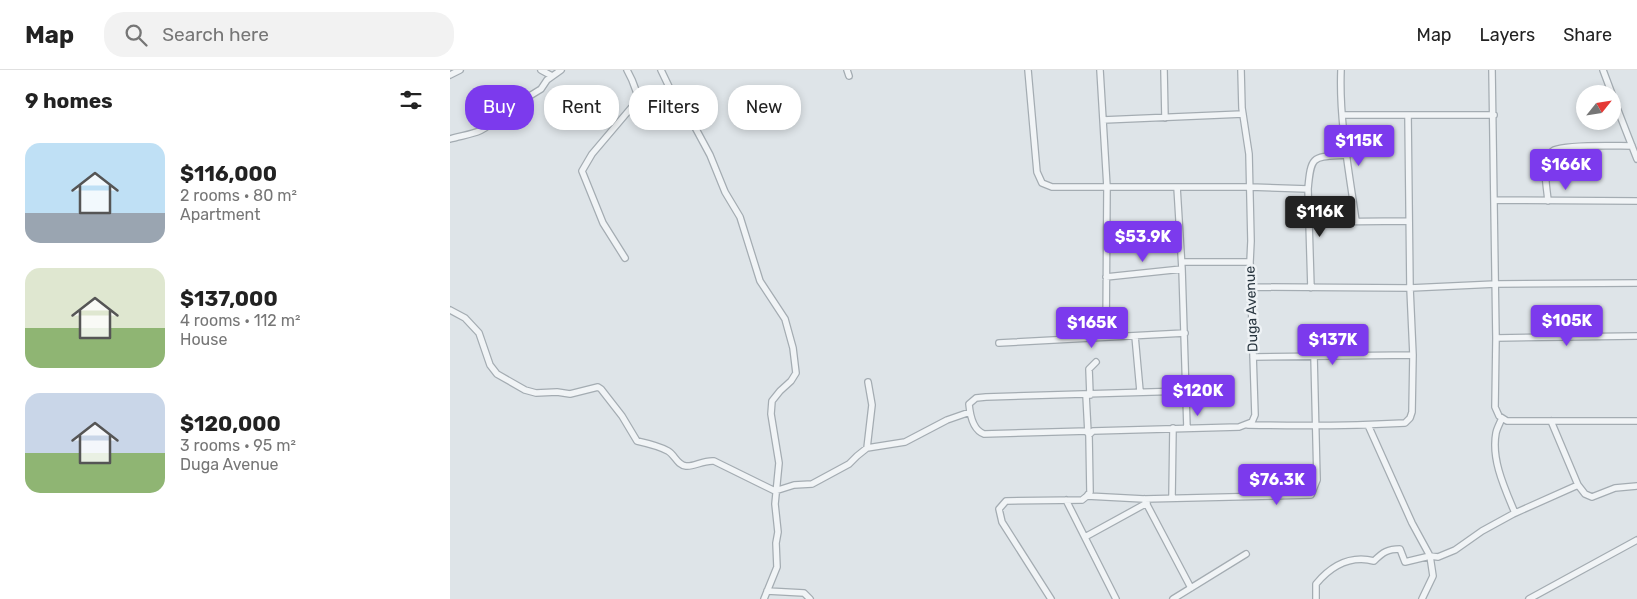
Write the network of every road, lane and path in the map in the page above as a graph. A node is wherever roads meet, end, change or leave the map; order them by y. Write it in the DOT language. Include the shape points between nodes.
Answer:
graph roads {
  1 [pos="460,70"];
  2 [pos="541,70"];
  3 [pos="561,70"];
  4 [pos="627,70"];
  5 [pos="661,70"];
  6 [pos="1028,70"];
  7 [pos="1100,70"];
  8 [pos="1164,70"];
  9 [pos="1241,70"];
  10 [pos="1341,70"];
  11 [pos="1492,70"];
  12 [pos="1603,70"];
  13 [pos="450,75"];
  14 [pos="552,76"];
  15 [pos="634,85"];
  16 [pos="668,85"];
  17 [pos="1608,85"];
  18 [pos="629,112"];
  19 [pos="1243,114"];
  20 [pos="1343,115"];
  21 [pos="1408,115"];
  22 [pos="1494,115"];
  23 [pos="1165,118"];
  24 [pos="1621,118"];
  25 [pos="1103,120"];
  26 [pos="696,130"];
  27 [pos="450,138"];
  28 [pos="1632,146"];
  29 [pos="1347,155"];
  30 [pos="1637,159"];
  31 [pos="1250,186"];
  32 [pos="1107,187"];
  33 [pos="1177,187"];
  34 [pos="1308,189"];
  35 [pos="1494,200"];
  36 [pos="1548,201"];
  37 [pos="1637,202"];
  38 [pos="1409,220"];
  39 [pos="1356,221"];
  40 [pos="1309,222"];
  41 [pos="625,258"];
  42 [pos="1182,262"];
  43 [pos="1250,262"];
  44 [pos="1182,270"];
  45 [pos="1106,277"];
  46 [pos="1637,283"];
  47 [pos="1496,284"];
  48 [pos="1251,287"];
  49 [pos="1311,288"];
  50 [pos="1410,288"];
  51 [pos="450,310"];
  52 [pos="1185,333"];
  53 [pos="1135,336"];
  54 [pos="1637,336"];
  55 [pos="1106,338"];
  56 [pos="1496,338"];
  57 [pos="999,343"];
  58 [pos="1413,355"];
  59 [pos="1253,356"];
  60 [pos="1314,356"];
  61 [pos="1096,362"];
  62 [pos="868,382"];
  63 [pos="1140,391"];
  64 [pos="1185,391"];
  65 [pos="1088,395"];
  66 [pos="970,412"];
  67 [pos="1502,418"];
  68 [pos="1551,421"];
  69 [pos="1637,421"];
  70 [pos="1246,425"];
  71 [pos="1368,425"];
  72 [pos="1316,427"];
  73 [pos="1173,428"];
  74 [pos="1187,428"];
  75 [pos="1088,433"];
  76 [pos="867,448"];
  77 [pos="1578,485"];
  78 [pos="1637,486"];
  79 [pos="775,491"];
  80 [pos="1087,496"];
  81 [pos="1172,497"];
  82 [pos="1066,500"];
  83 [pos="1146,501"];
  84 [pos="1515,513"];
  85 [pos="1085,538"];
  86 [pos="1637,540"];
  87 [pos="1246,554"];
  88 [pos="1430,556"];
  89 [pos="1192,588"];
  90 [pos="767,591"];
  91 [pos="764,599"];
  92 [pos="810,599"];
  93 [pos="1051,599"];
  94 [pos="1116,599"];
  95 [pos="1173,599"];
  96 [pos="1316,599"];
  97 [pos="1422,599"];
  98 [pos="1529,599"];
  1 -- 13 [label="street"];
  2 -- 14 [label="street"];
  3 -- 14 [label="street"];
  4 -- 15 [label="street"];
  5 -- 16 [label="street"];
  6 -- 32 [label="street" via="1037,172 1042,183 1052,187"];
  7 -- 25 [label="street"];
  8 -- 23 [label="street"];
  9 -- 19 [label="street, Duga Avenue"];
  10 -- 20 [label="street"];
  11 -- 22 [label="street"];
  12 -- 17 [label="street"];
  14 -- 27 [label="street" via="541,89 500,114 483,130"];
  18 -- 41 [label="street" via="592,154 582,171 603,223"];
  19 -- 23 [label="street"];
  19 -- 31 [label="street, Duga Avenue"];
  20 -- 21 [label="street"];
  20 -- 29 [label="street"];
  21 -- 22 [label="street"];
  21 -- 38 [label="street"];
  22 -- 35 [label="street"];
  23 -- 25 [label="street"];
  24 -- 28 [label="street"];
  25 -- 32 [label="street"];
  26 -- 79 [label="street" via="740,217 760,281 785,319 793,348 796,373 772,401 779,463"];
  28 -- 30 [label="street"];
  28 -- 36 [label="street" via="1568,148 1550,152 1546,166"];
  29 -- 34 [label="street" via="1326,156 1312,163"];
  29 -- 39 [label="street"];
  31 -- 33 [label="street"];
  31 -- 34 [label="street"];
  31 -- 43 [label="street, Duga Avenue"];
  32 -- 33 [label="street"];
  32 -- 45 [label="street"];
  33 -- 42 [label="street"];
  34 -- 40 [label="street"];
  35 -- 36 [label="street"];
  35 -- 47 [label="street"];
  36 -- 37 [label="street"];
  38 -- 39 [label="street"];
  38 -- 50 [label="street"];
  39 -- 40 [label="street"];
  40 -- 49 [label="street"];
  42 -- 43 [label="street"];
  42 -- 44 [label="street"];
  43 -- 48 [label="street, Duga Avenue"];
  44 -- 45 [label="street"];
  44 -- 52 [label="street"];
  45 -- 55 [label="street"];
  46 -- 47 [label="street"];
  47 -- 50 [label="street"];
  47 -- 56 [label="street"];
  48 -- 49 [label="street"];
  48 -- 59 [label="street, Duga Avenue"];
  49 -- 50 [label="street"];
  50 -- 58 [label="street"];
  51 -- 79 [label="street" via="465,318 479,333 490,365 497,374 525,390 570,394 602,389 637,441 658,446 688,467 706,460 714,461"];
  52 -- 53 [label="street"];
  52 -- 64 [label="street"];
  53 -- 55 [label="street"];
  53 -- 63 [label="street"];
  54 -- 56 [label="street"];
  55 -- 57 [label="street"];
  56 -- 67 [label="street" via="1495,407"];
  58 -- 60 [label="street"];
  58 -- 71 [label="street" via="1410,418 1405,423"];
  59 -- 60 [label="street"];
  59 -- 70 [label="street, Duga Avenue" via="1255,408 1252,422"];
  60 -- 72 [label="street"];
  61 -- 65 [label="street" via="1090,369"];
  62 -- 76 [label="street" via="872,405"];
  63 -- 64 [label="street"];
  63 -- 65 [label="street"];
  64 -- 74 [label="street"];
  65 -- 66 [label="street" via="976,398 969,404"];
  65 -- 75 [label="street"];
  66 -- 75 [label="street" via="978,432 984,434"];
  66 -- 76 [label="street" via="941,422 905,442"];
  67 -- 68 [label="street" via="1515,422"];
  67 -- 84 [label="street" via="1496,433 1497,459"];
  68 -- 69 [label="street"];
  68 -- 77 [label="street"];
  70 -- 72 [label="street"];
  70 -- 74 [label="street"];
  71 -- 72 [label="street"];
  71 -- 88 [label="street"];
  72 -- 81 [label="street" via="1317,480 1311,495"];
  73 -- 74 [label="street"];
  73 -- 75 [label="street"];
  73 -- 81 [label="street"];
  75 -- 80 [label="street" via="1090,492"];
  76 -- 79 [label="street" via="848,464 812,484"];
  77 -- 78 [label="street" via="1592,498 1615,488"];
  77 -- 84 [label="street"];
  79 -- 90 [label="street" via="777,567"];
  80 -- 82 [label="street" via="1082,500"];
  80 -- 83 [label="street"];
  81 -- 83 [label="street"];
  82 -- 85 [label="street"];
  82 -- 93 [label="street" via="1006,502 999,509 1002,522"];
  83 -- 85 [label="street"];
  83 -- 89 [label="street"];
  84 -- 88 [label="street" via="1456,550 1438,557"];
  85 -- 94 [label="street"];
  86 -- 98 [label="street"];
  87 -- 89 [label="street"];
  88 -- 96 [label="street" via="1405,562 1400,549 1389,549 1374,561 1344,561 1316,584"];
  88 -- 97 [label="street" via="1433,576"];
  89 -- 95 [label="street"];
  90 -- 91 [label="street"];
  90 -- 92 [label="street" via="804,593"];
}
